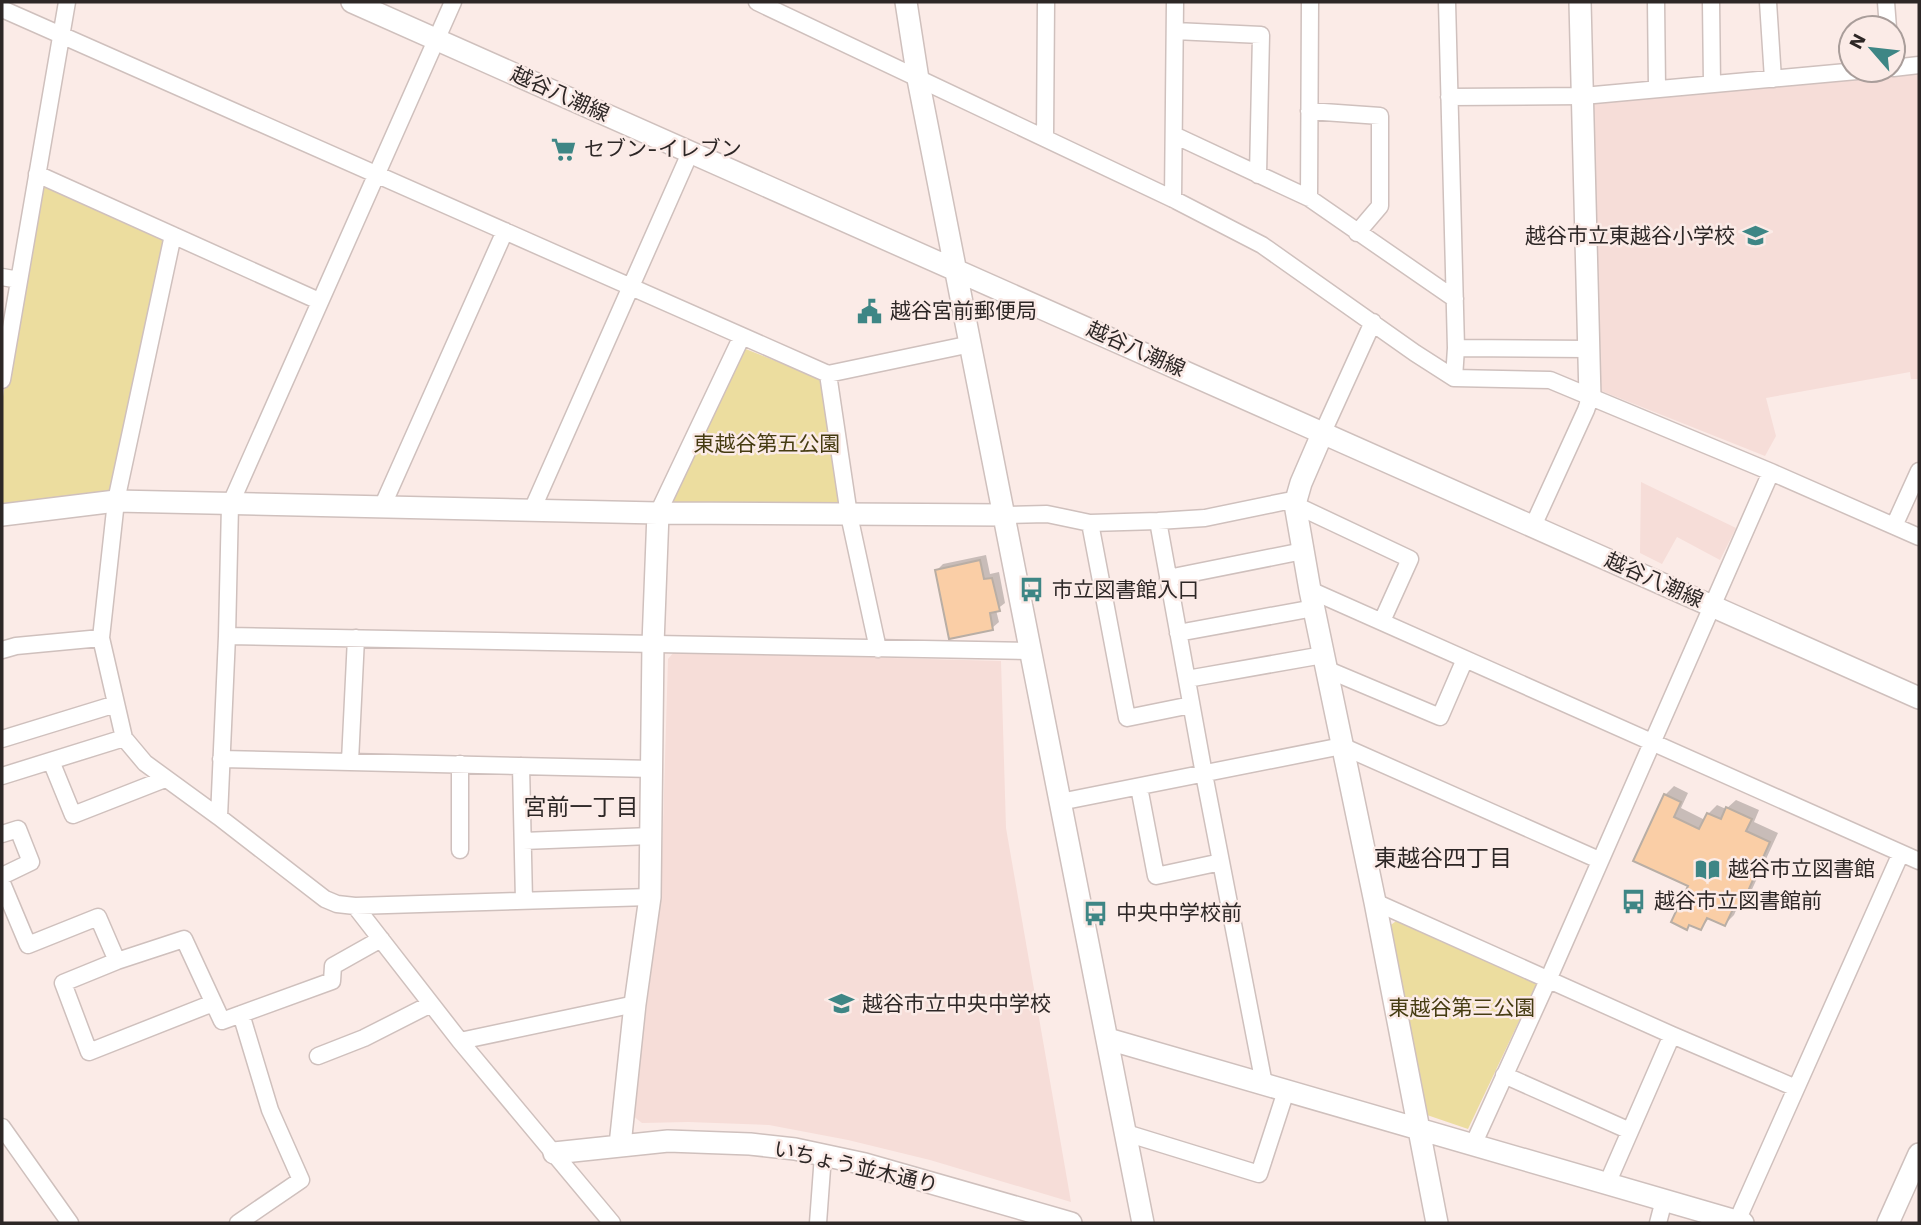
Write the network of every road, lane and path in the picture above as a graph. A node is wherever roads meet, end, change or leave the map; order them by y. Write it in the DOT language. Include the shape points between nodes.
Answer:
graph roads {
  1 [pos="67,2"];
  2 [pos="352,2"];
  3 [pos="453,2"];
  4 [pos="757,2"];
  5 [pos="906,2"];
  6 [pos="1046,2"];
  7 [pos="1175,2"];
  8 [pos="1310,2"];
  9 [pos="1447,2"];
  10 [pos="1580,2"];
  11 [pos="1656,2"];
  12 [pos="1711,2"];
  13 [pos="1768,2"];
  14 [pos="2,9"];
  15 [pos="1175,31"];
  16 [pos="62,35"];
  17 [pos="436,39"];
  18 [pos="1837,73"];
  19 [pos="918,79"];
  20 [pos="1773,79"];
  21 [pos="1712,84"];
  22 [pos="1657,88"];
  23 [pos="1583,96"];
  24 [pos="1449,97"];
  25 [pos="1309,111"];
  26 [pos="1174,135"];
  27 [pos="1045,138"];
  28 [pos="690,152"];
  29 [pos="37,174"];
  30 [pos="376,174"];
  31 [pos="1258,175"];
  32 [pos="1308,198"];
  33 [pos="1173,200"];
  34 [pos="505,231"];
  35 [pos="1357,233"];
  36 [pos="173,235"];
  37 [pos="957,270"];
  38 [pos="2,277"];
  39 [pos="19,280"];
  40 [pos="630,286"];
  41 [pos="1455,299"];
  42 [pos="320,302"];
  43 [pos="1373,322"];
  44 [pos="742,335"];
  45 [pos="971,344"];
  46 [pos="1456,348"];
  47 [pos="1588,349"];
  48 [pos="828,374"];
  49 [pos="1454,378"];
  50 [pos="2,380"];
  51 [pos="1590,398"];
  52 [pos="1323,432"];
  53 [pos="1919,471"];
  54 [pos="1771,472"];
  55 [pos="116,501"];
  56 [pos="1296,504"];
  57 [pos="230,505"];
  58 [pos="382,508"];
  59 [pos="532,510"];
  60 [pos="658,513"];
  61 [pos="2,515"];
  62 [pos="849,515"];
  63 [pos="1004,515"];
  64 [pos="1158,521"];
  65 [pos="1090,523"];
  66 [pos="1533,526"];
  67 [pos="1894,526"];
  68 [pos="1919,537"];
  69 [pos="1303,551"];
  70 [pos="1168,579"];
  71 [pos="1312,599"];
  72 [pos="1712,606"];
  73 [pos="1382,621"];
  74 [pos="1178,633"];
  75 [pos="227,636"];
  76 [pos="101,638"];
  77 [pos="356,638"];
  78 [pos="653,644"];
  79 [pos="878,649"];
  80 [pos="2,650"];
  81 [pos="1030,651"];
  82 [pos="1465,659"];
  83 [pos="1325,662"];
  84 [pos="1186,679"];
  85 [pos="1919,698"];
  86 [pos="116,704"];
  87 [pos="1191,705"];
  88 [pos="124,738"];
  89 [pos="2,739"];
  90 [pos="1652,742"];
  91 [pos="1342,746"];
  92 [pos="221,759"];
  93 [pos="51,761"];
  94 [pos="350,761"];
  95 [pos="460,765"];
  96 [pos="521,766"];
  97 [pos="653,769"];
  98 [pos="1204,774"];
  99 [pos="2,776"];
  100 [pos="165,779"];
  101 [pos="1139,787"];
  102 [pos="1060,802"];
  103 [pos="219,817"];
  104 [pos="2,834"];
  105 [pos="651,836"];
  106 [pos="523,841"];
  107 [pos="460,850"];
  108 [pos="1901,853"];
  109 [pos="1599,860"];
  110 [pos="1919,861"];
  111 [pos="1221,862"];
  112 [pos="2,876"];
  113 [pos="2,883"];
  114 [pos="650,897"];
  115 [pos="524,901"];
  116 [pos="1375,902"];
  117 [pos="355,906"];
  118 [pos="381,939"];
  119 [pos="117,961"];
  120 [pos="1548,980"];
  121 [pos="213,1003"];
  122 [pos="431,1004"];
  123 [pos="635,1004"];
  124 [pos="241,1014"];
  125 [pos="1672,1035"];
  126 [pos="1108,1039"];
  127 [pos="460,1041"];
  128 [pos="318,1056"];
  129 [pos="1504,1075"];
  130 [pos="1264,1084"];
  131 [pos="1796,1088"];
  132 [pos="1286,1091"];
  133 [pos="2,1127"];
  134 [pos="1419,1129"];
  135 [pos="1630,1131"];
  136 [pos="1126,1133"];
  137 [pos="620,1145"];
  138 [pos="1473,1145"];
  139 [pos="554,1153"];
  140 [pos="1919,1154"];
  141 [pos="823,1155"];
  142 [pos="1606,1184"];
  143 [pos="1664,1200"];
  144 [pos="1740,1222"];
  145 [pos="70,1223"];
  146 [pos="238,1223"];
  147 [pos="612,1223"];
  148 [pos="818,1223"];
  149 [pos="1071,1223"];
  150 [pos="1143,1223"];
  151 [pos="1437,1223"];
  152 [pos="1658,1223"];
  153 [pos="1888,1223"];
  1 -- 16 [label="street"];
  2 -- 17 [label="street, 越谷八潮線"];
  3 -- 17 [label="street"];
  4 -- 19 [label="street"];
  5 -- 19 [label="street"];
  6 -- 27 [label="street"];
  7 -- 15 [label="street"];
  8 -- 25 [label="street"];
  9 -- 24 [label="street"];
  10 -- 23 [label="street"];
  11 -- 22 [label="street"];
  12 -- 21 [label="street"];
  13 -- 20 [label="street"];
  14 -- 16 [label="street"];
  15 -- 26 [label="street"];
  15 -- 31 [label="street" via="1261,35"];
  16 -- 29 [label="street"];
  16 -- 30 [label="street"];
  17 -- 28 [label="street, 越谷八潮線"];
  17 -- 30 [label="street"];
  18 -- 20 [label="street"];
  19 -- 27 [label="street"];
  19 -- 37 [label="street"];
  20 -- 21 [label="street"];
  21 -- 22 [label="street"];
  22 -- 23 [label="street"];
  23 -- 24 [label="street"];
  23 -- 47 [label="street"];
  24 -- 41 [label="street"];
  25 -- 32 [label="street"];
  25 -- 35 [label="street" via="1380,116 1380,206"];
  26 -- 31 [label="street"];
  26 -- 33 [label="street"];
  27 -- 33 [label="street"];
  28 -- 37 [label="street, 越谷八潮線"];
  28 -- 40 [label="street"];
  29 -- 36 [label="street"];
  29 -- 39 [label="street"];
  30 -- 34 [label="street"];
  30 -- 42 [label="street"];
  31 -- 32 [label="street"];
  32 -- 35 [label="street"];
  33 -- 43 [label="street" via="1262,245"];
  34 -- 40 [label="street"];
  34 -- 58 [label="street"];
  35 -- 41 [label="street"];
  36 -- 42 [label="street"];
  36 -- 55 [label="street"];
  37 -- 45 [label="street"];
  37 -- 52 [label="street, 越谷八潮線"];
  38 -- 39 [label="street"];
  39 -- 50 [label="street"];
  40 -- 44 [label="street"];
  40 -- 59 [label="street"];
  41 -- 46 [label="street"];
  42 -- 57 [label="street"];
  43 -- 49 [label="street"];
  43 -- 52 [label="street"];
  44 -- 48 [label="street"];
  44 -- 60 [label="street"];
  45 -- 48 [label="street"];
  45 -- 63 [label="street"];
  46 -- 47 [label="street"];
  46 -- 49 [label="street"];
  47 -- 51 [label="street"];
  48 -- 62 [label="street"];
  49 -- 51 [label="street" via="1550,380"];
  51 -- 54 [label="street"];
  51 -- 66 [label="street"];
  52 -- 56 [label="street" via="1300,483"];
  52 -- 66 [label="street, 越谷八潮線"];
  53 -- 67 [label="street"];
  54 -- 67 [label="street"];
  54 -- 72 [label="street"];
  55 -- 57 [label="street"];
  55 -- 61 [label="street"];
  55 -- 76 [label="street"];
  56 -- 64 [label="street" via="1287,501 1205,518"];
  56 -- 69 [label="street"];
  56 -- 73 [label="street" via="1410,559"];
  57 -- 58 [label="street"];
  57 -- 75 [label="street"];
  58 -- 59 [label="street"];
  59 -- 60 [label="street"];
  60 -- 62 [label="street"];
  60 -- 78 [label="street"];
  62 -- 63 [label="street"];
  62 -- 79 [label="street"];
  63 -- 65 [label="street" via="1047,514"];
  63 -- 81 [label="street"];
  64 -- 65 [label="street"];
  64 -- 70 [label="street"];
  65 -- 87 [label="street" via="1127,718"];
  66 -- 72 [label="street, 越谷八潮線"];
  67 -- 68 [label="street"];
  69 -- 70 [label="street"];
  69 -- 71 [label="street"];
  70 -- 74 [label="street"];
  71 -- 73 [label="street"];
  71 -- 74 [label="street"];
  71 -- 83 [label="street"];
  72 -- 85 [label="street, 越谷八潮線"];
  72 -- 90 [label="street"];
  73 -- 82 [label="street"];
  74 -- 84 [label="street"];
  75 -- 77 [label="street"];
  75 -- 92 [label="street"];
  76 -- 80 [label="street"];
  76 -- 86 [label="street"];
  77 -- 78 [label="street"];
  77 -- 94 [label="street"];
  78 -- 79 [label="street"];
  78 -- 97 [label="street"];
  79 -- 81 [label="street"];
  81 -- 102 [label="street"];
  82 -- 83 [label="street" via="1440,717"];
  82 -- 90 [label="street"];
  83 -- 84 [label="street"];
  83 -- 91 [label="street"];
  84 -- 87 [label="street"];
  86 -- 88 [label="street"];
  86 -- 89 [label="street"];
  87 -- 98 [label="street"];
  88 -- 93 [label="street"];
  88 -- 100 [label="street"];
  90 -- 108 [label="street"];
  90 -- 109 [label="street"];
  91 -- 98 [label="street"];
  91 -- 109 [label="street"];
  91 -- 116 [label="street"];
  92 -- 94 [label="street"];
  92 -- 103 [label="street"];
  93 -- 99 [label="street"];
  93 -- 100 [label="street" via="73,815"];
  94 -- 95 [label="street"];
  95 -- 96 [label="street"];
  95 -- 107 [label="street"];
  96 -- 97 [label="street"];
  96 -- 106 [label="street"];
  97 -- 105 [label="street"];
  98 -- 101 [label="street"];
  98 -- 111 [label="street"];
  100 -- 103 [label="street"];
  101 -- 102 [label="street"];
  101 -- 111 [label="street" via="1156,876"];
  102 -- 126 [label="street"];
  103 -- 117 [label="street" via="325,899"];
  104 -- 112 [label="street" via="18,829 31,862"];
  105 -- 106 [label="street"];
  105 -- 114 [label="street"];
  106 -- 115 [label="street"];
  108 -- 110 [label="street"];
  108 -- 131 [label="street"];
  109 -- 120 [label="street"];
  111 -- 130 [label="street"];
  113 -- 119 [label="street" via="28,945 98,917"];
  114 -- 115 [label="street"];
  114 -- 123 [label="street"];
  115 -- 117 [label="street"];
  116 -- 120 [label="street"];
  116 -- 134 [label="street"];
  117 -- 118 [label="street"];
  118 -- 122 [label="street"];
  118 -- 124 [label="street" via="333,966 332,981"];
  119 -- 121 [label="street" via="184,939"];
  119 -- 121 [label="street" via="62,983 89,1052"];
  120 -- 125 [label="street"];
  120 -- 129 [label="street"];
  121 -- 124 [label="street" via="222,1021"];
  122 -- 127 [label="street"];
  122 -- 128 [label="street"];
  123 -- 127 [label="street"];
  123 -- 137 [label="street"];
  124 -- 146 [label="street" via="270,1110 301,1180"];
  125 -- 131 [label="street"];
  125 -- 135 [label="street"];
  126 -- 130 [label="street"];
  126 -- 136 [label="street"];
  127 -- 139 [label="street"];
  129 -- 135 [label="street"];
  129 -- 138 [label="street"];
  130 -- 132 [label="street"];
  131 -- 144 [label="street"];
  132 -- 134 [label="street"];
  132 -- 136 [label="street" via="1259,1174"];
  133 -- 145 [label="street"];
  134 -- 138 [label="street"];
  134 -- 151 [label="street"];
  135 -- 142 [label="street"];
  136 -- 150 [label="street"];
  137 -- 139 [label="street, いちょう並木通り"];
  137 -- 141 [label="street, いちょう並木通り" via="711,1142"];
  138 -- 142 [label="street"];
  139 -- 147 [label="street"];
  140 -- 153 [label="street"];
  141 -- 148 [label="street"];
  141 -- 149 [label="street, いちょう並木通り"];
  142 -- 143 [label="street"];
  143 -- 144 [label="street"];
  143 -- 152 [label="street"];
}
